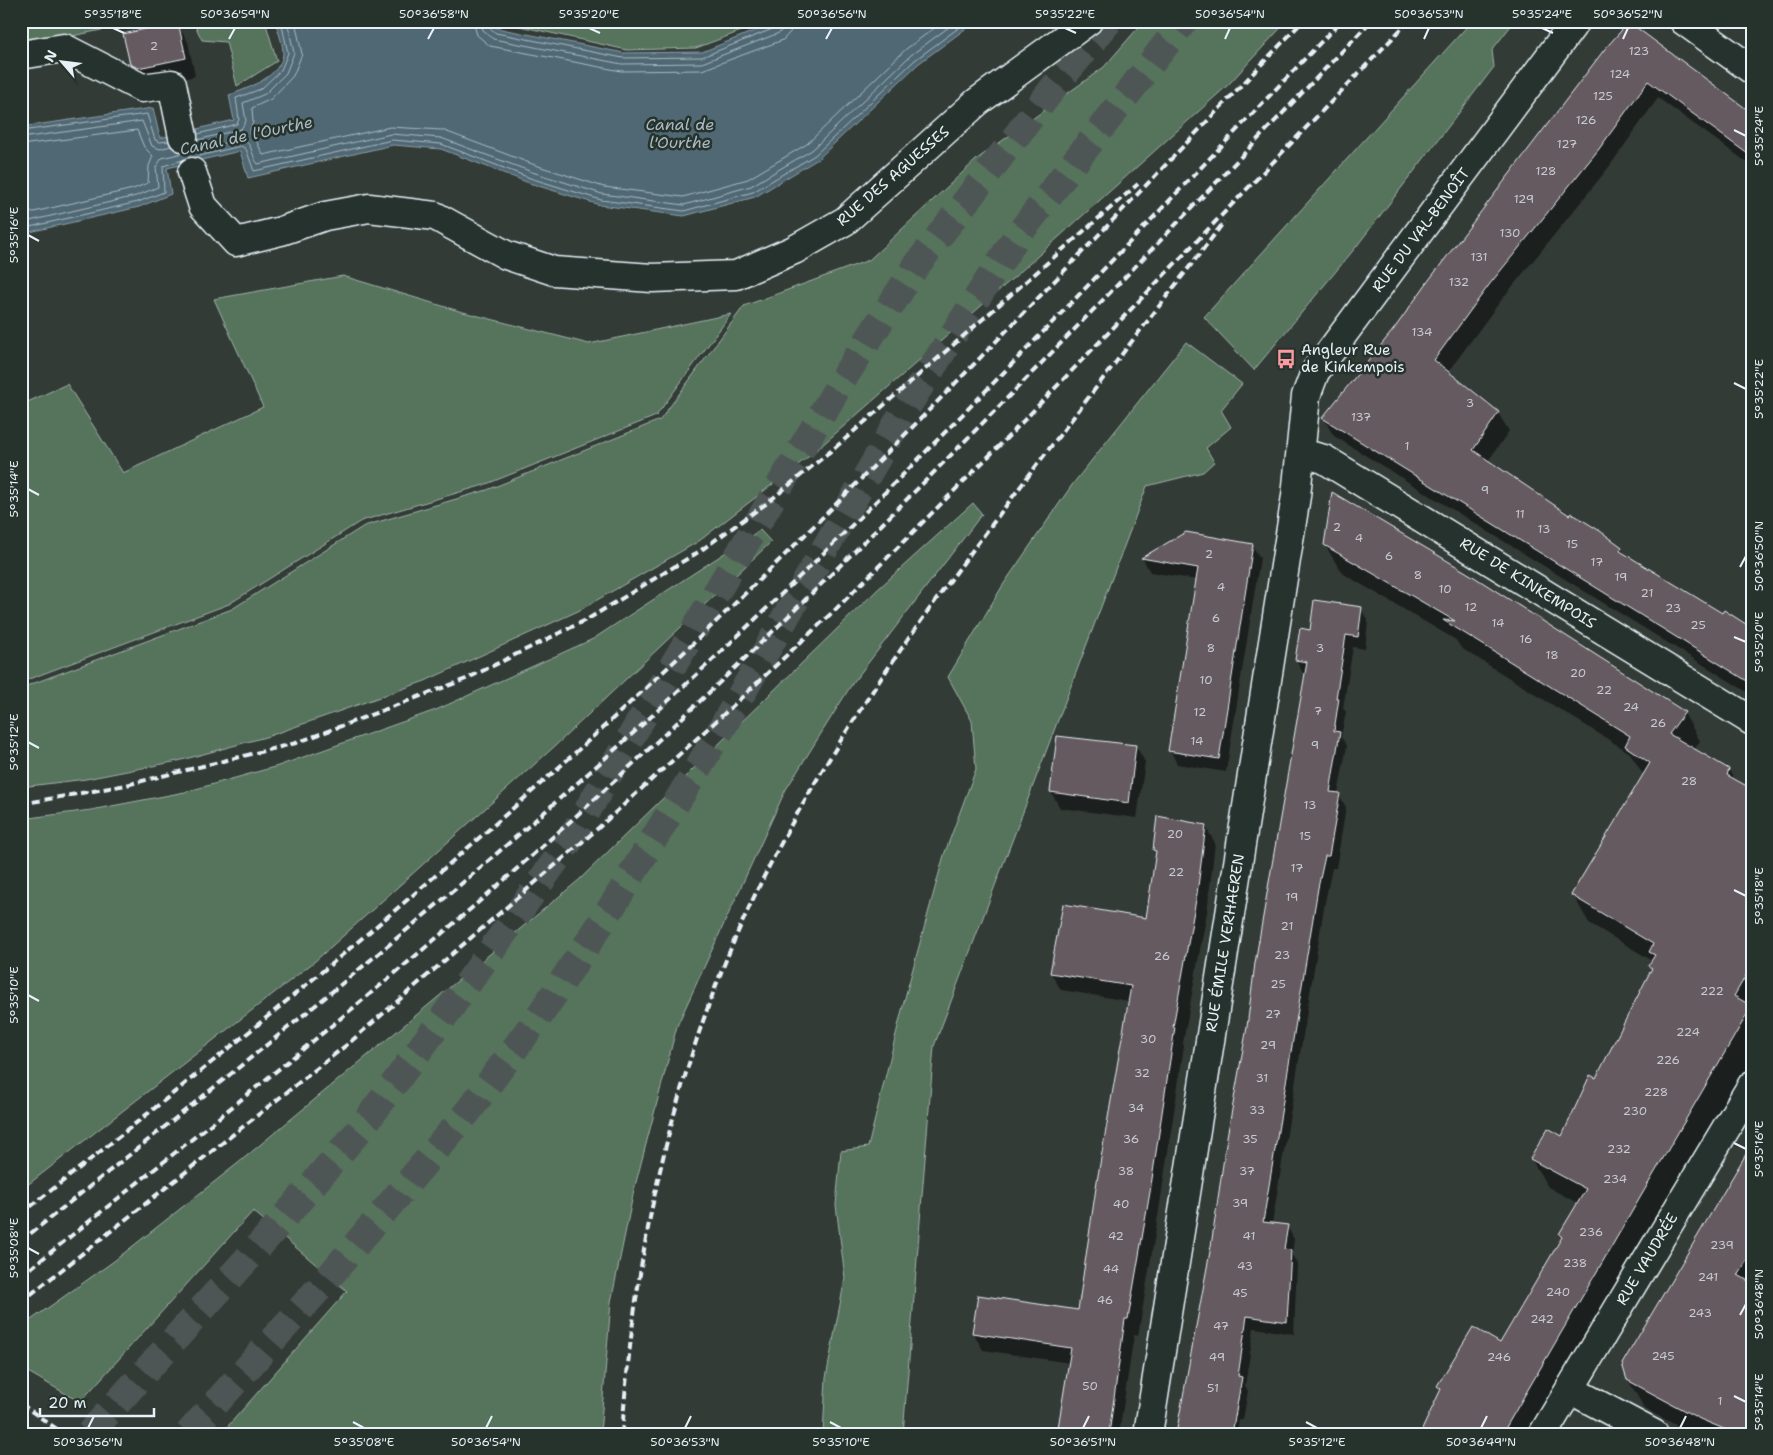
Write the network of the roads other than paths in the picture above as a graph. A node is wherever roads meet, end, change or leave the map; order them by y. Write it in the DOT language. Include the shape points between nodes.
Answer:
graph roads {
  1 [pos="1088,21"];
  2 [pos="1576,21"];
  3 [pos="1684,21"];
  4 [pos="21,55"];
  5 [pos="1752,70"];
  6 [pos="183,137"];
  7 [pos="192,172"];
  8 [pos="1301,452"];
  9 [pos="1752,721"];
  10 [pos="1752,1085"];
  11 [pos="1571,1390"];
  12 [pos="1148,1434"];
  13 [pos="1543,1434"];
  14 [pos="1654,1434"];
  1 -- 7 [label="street, RUE DES AGUESSES" via="977,102 845,221 794,250 736,275 652,278 554,271 506,255 435,216 369,208 325,216 236,242 203,206"];
  2 -- 8 [label="street, RUE DU VAL-BENOÎT" via="1315,372 1306,396"];
  3 -- 5 [label="street"];
  4 -- 6 [label="street" via="64,48 142,88 172,84"];
  8 -- 9 [label="street, RUE DE KINKEMPOIS" via="1324,458"];
  8 -- 12 [label="street, RUE ÉMILE VERHAEREN"];
  10 -- 11 [label="street, RUE VAUDRÉE"];
  11 -- 13 [label="street, RUE VAUDRÉE"];
  11 -- 14 [label="street"];
}
